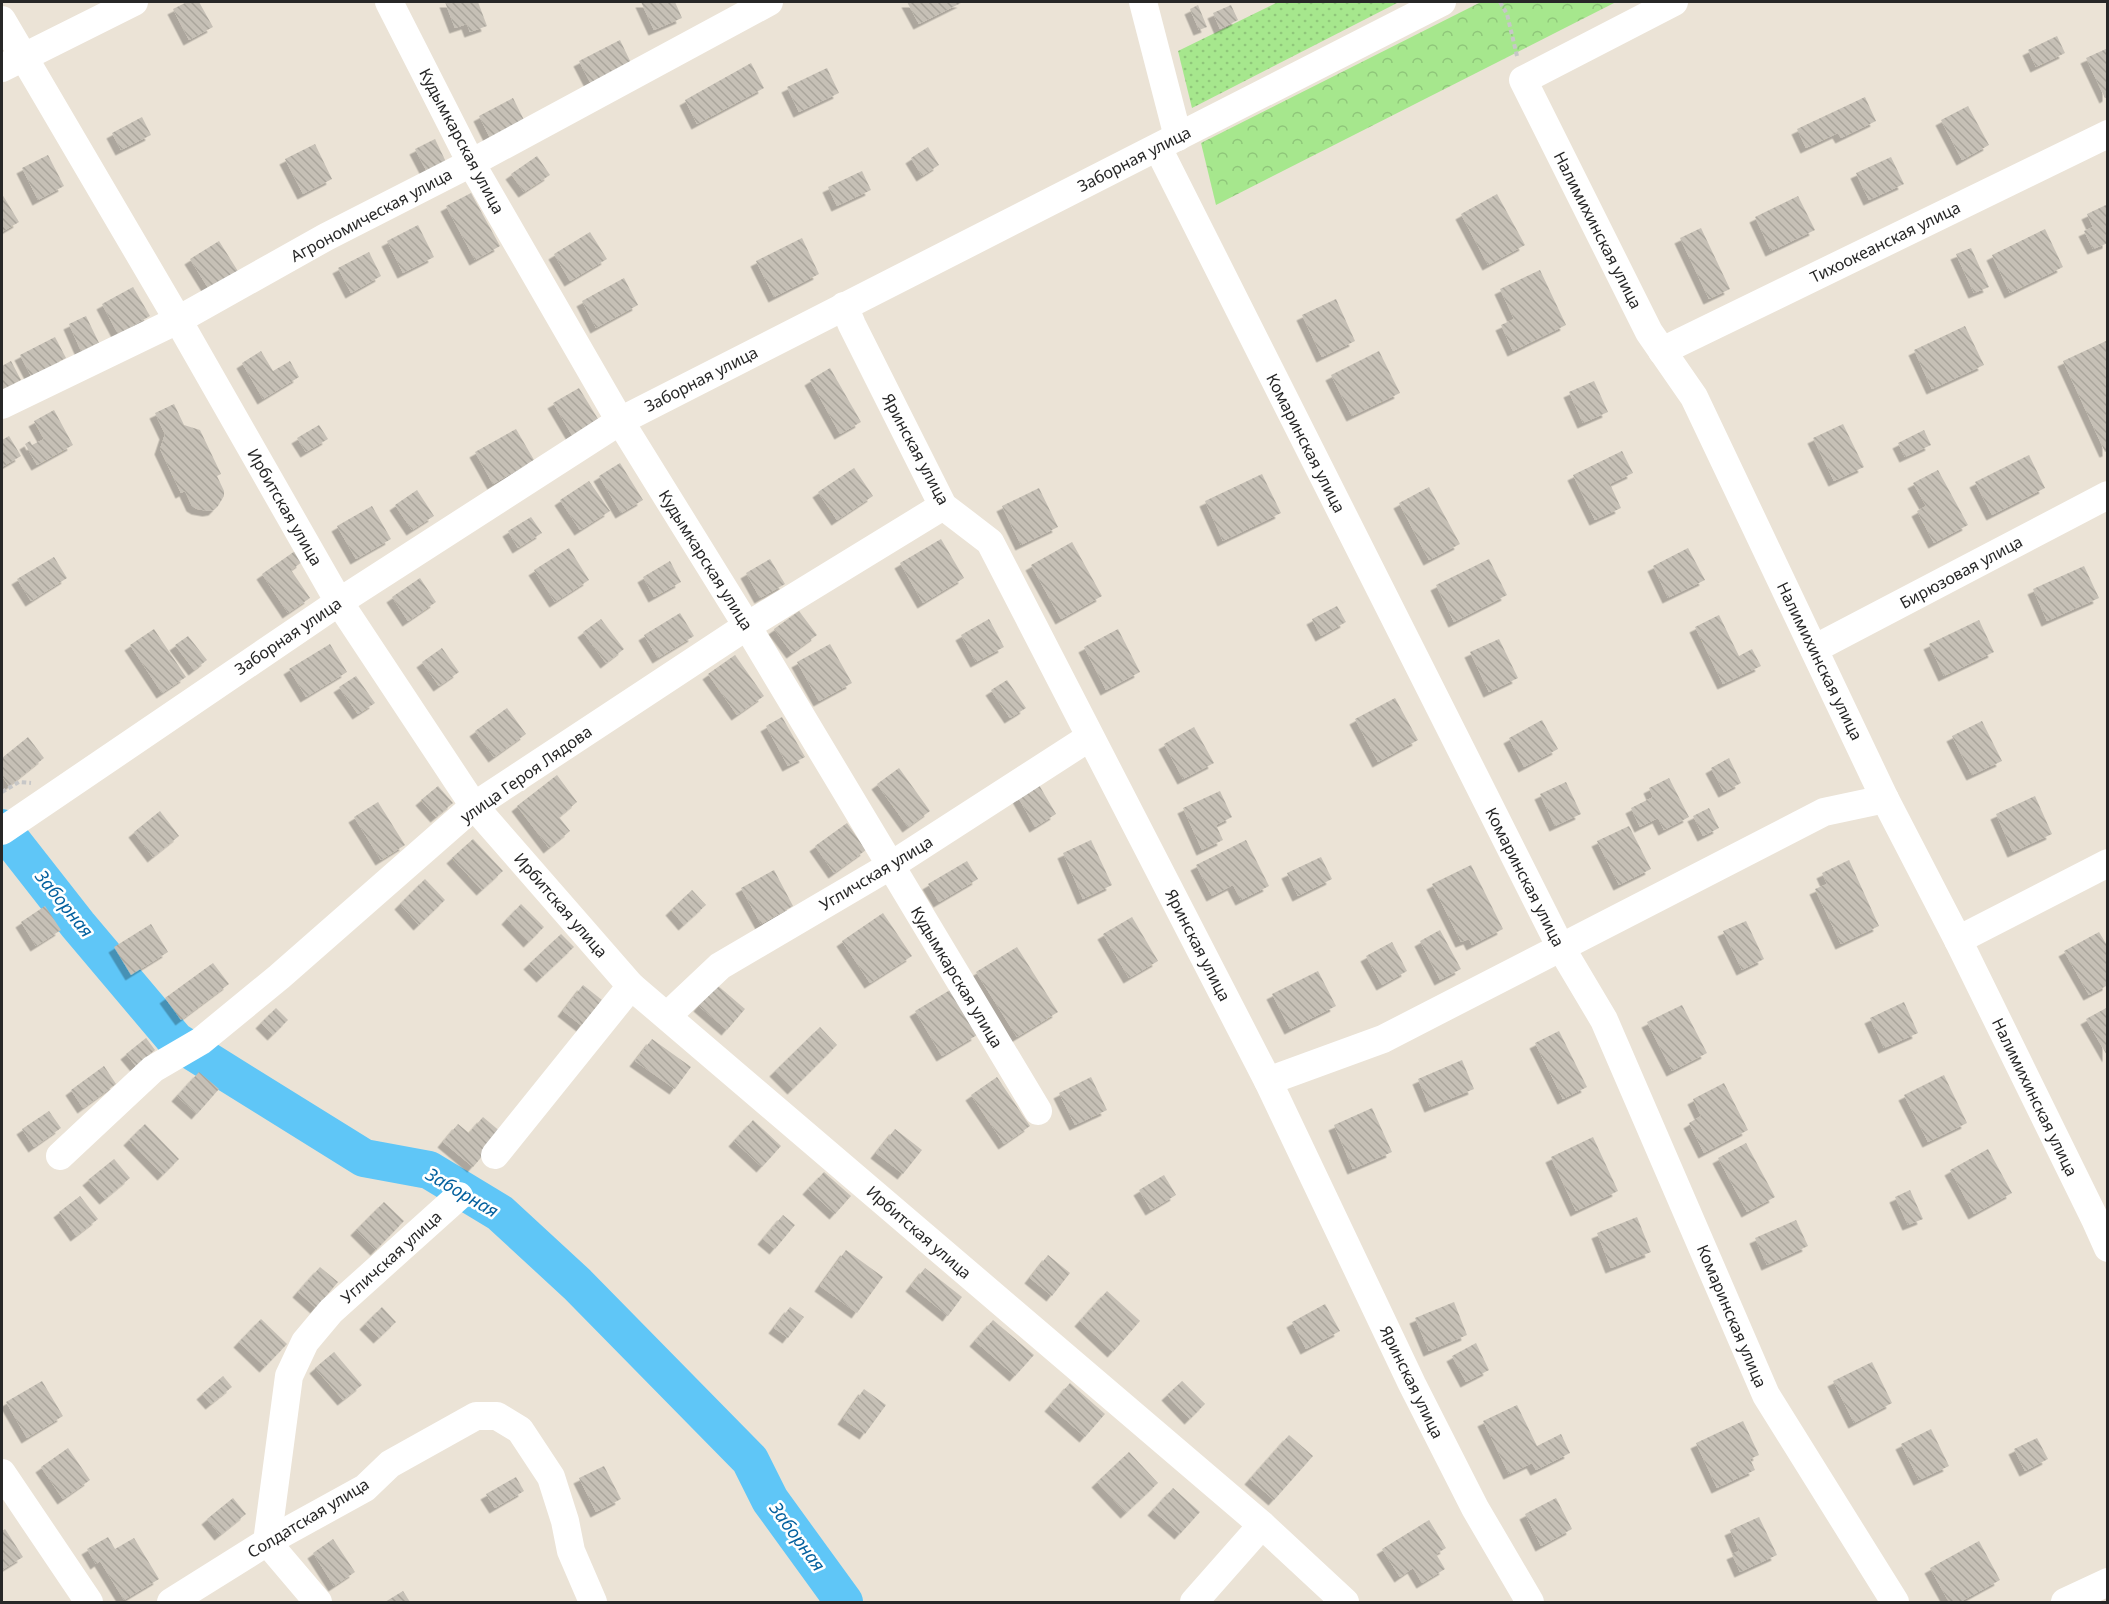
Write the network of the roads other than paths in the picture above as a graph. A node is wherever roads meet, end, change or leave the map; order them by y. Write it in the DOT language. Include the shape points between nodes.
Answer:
graph roads {
  1 [pos="134,2"];
  2 [pos="389,2"];
  3 [pos="769,2"];
  4 [pos="1143,2"];
  5 [pos="1442,2"];
  6 [pos="1674,2"];
  7 [pos="2,20"];
  8 [pos="12,63"];
  9 [pos="2108,134"];
  10 [pos="1168,142"];
  11 [pos="471,164"];
  12 [pos="844,306"];
  13 [pos="178,320"];
  14 [pos="1662,351"];
  15 [pos="2,405"];
  16 [pos="620,421"];
  17 [pos="2108,495"];
  18 [pos="943,506"];
  19 [pos="339,602"];
  20 [pos="747,626"];
  21 [pos="1814,649"];
  22 [pos="1090,737"];
  23 [pos="1885,799"];
  24 [pos="474,806"];
  25 [pos="2,831"];
  26 [pos="2108,863"];
  27 [pos="890,866"];
  28 [pos="1958,940"];
  29 [pos="1560,946"];
  30 [pos="631,986"];
  31 [pos="667,1016"];
  32 [pos="1268,1081"];
  33 [pos="1038,1111"];
  34 [pos="495,1155"];
  35 [pos="60,1156"];
  36 [pos="459,1196"];
  37 [pos="2101,1216"];
  38 [pos="2108,1248"];
  39 [pos="2,1473"];
  40 [pos="1262,1525"];
  41 [pos="267,1542"];
  42 [pos="2108,1582"];
  43 [pos="89,1602"];
  44 [pos="171,1602"];
  45 [pos="318,1602"];
  46 [pos="593,1602"];
  47 [pos="1194,1602"];
  48 [pos="1345,1602"];
  49 [pos="1530,1602"];
  50 [pos="1895,1602"];
  51 [pos="2065,1602"];
  1 -- 8 [label="street"];
  2 -- 11 [label="street, Кудымкарская улица"];
  3 -- 11 [label="street, Агрономическая улица"];
  4 -- 10 [label="street, Комаринская улица"];
  5 -- 10 [label="street, Заборная улица"];
  6 -- 14 [label="street, Налимихинская улица" via="1523,80"];
  7 -- 8 [label="street, Ирбитская улица"];
  8 -- 13 [label="street, Ирбитская улица"];
  9 -- 14 [label="street, Тихоокеанская улица"];
  10 -- 12 [label="street, Заборная улица"];
  10 -- 29 [label="street, Комаринская улица"];
  11 -- 13 [label="street, Агрономическая улица" via="326,237"];
  11 -- 16 [label="street, Кудымкарская улица"];
  12 -- 16 [label="street, Заборная улица"];
  12 -- 18 [label="street, Яринская улица"];
  13 -- 15 [label="street, Агрономическая улица"];
  13 -- 19 [label="street, Ирбитская улица"];
  14 -- 21 [label="street, Налимихинская улица" via="1694,397"];
  16 -- 19 [label="street, Заборная улица"];
  16 -- 20 [label="street, Кудымкарская улица"];
  17 -- 21 [label="street, Бирюзовая улица"];
  18 -- 20 [label="street, улица Героя Лядова"];
  18 -- 22 [label="street, Яринская улица" via="990,542"];
  19 -- 24 [label="street, Ирбитская улица"];
  19 -- 25 [label="street, Заборная улица"];
  20 -- 24 [label="street, улица Героя Лядова"];
  20 -- 27 [label="street, Кудымкарская улица"];
  21 -- 23 [label="street, Налимихинская улица"];
  22 -- 27 [label="street, Угличская улица"];
  22 -- 32 [label="street, Яринская улица"];
  23 -- 28 [label="street, Налимихинская улица"];
  23 -- 29 [label="street" via="1824,812"];
  24 -- 30 [label="street, Ирбитская улица"];
  24 -- 35 [label="street, улица Героя Лядова" via="201,1041 153,1069"];
  26 -- 28 [label="street"];
  27 -- 31 [label="street, Угличская улица" via="720,966"];
  27 -- 33 [label="street, Кудымкарская улица"];
  28 -- 37 [label="street, Налимихинская улица"];
  29 -- 32 [label="street" via="1383,1039"];
  29 -- 50 [label="street, Комаринская улица" via="1604,1020 1766,1395"];
  30 -- 31 [label="street, Ирбитская улица"];
  30 -- 34 [label="street"];
  31 -- 40 [label="street, Ирбитская улица"];
  32 -- 49 [label="street, Яринская улица" via="1423,1405 1475,1508"];
  36 -- 41 [label="street, Угличская улица" via="331,1311 305,1342 289,1376"];
  37 -- 38 [label="street, Налимихинская улица"];
  39 -- 43 [label="street"];
  40 -- 47 [label="street"];
  40 -- 48 [label="street, Ирбитская улица"];
  41 -- 44 [label="street, Солдатская улица"];
  41 -- 45 [label="street"];
  41 -- 46 [label="street, Солдатская улица" via="365,1488 390,1464 476,1416 497,1416 519,1430 551,1477 571,1551"];
  42 -- 51 [label="street"];
}
